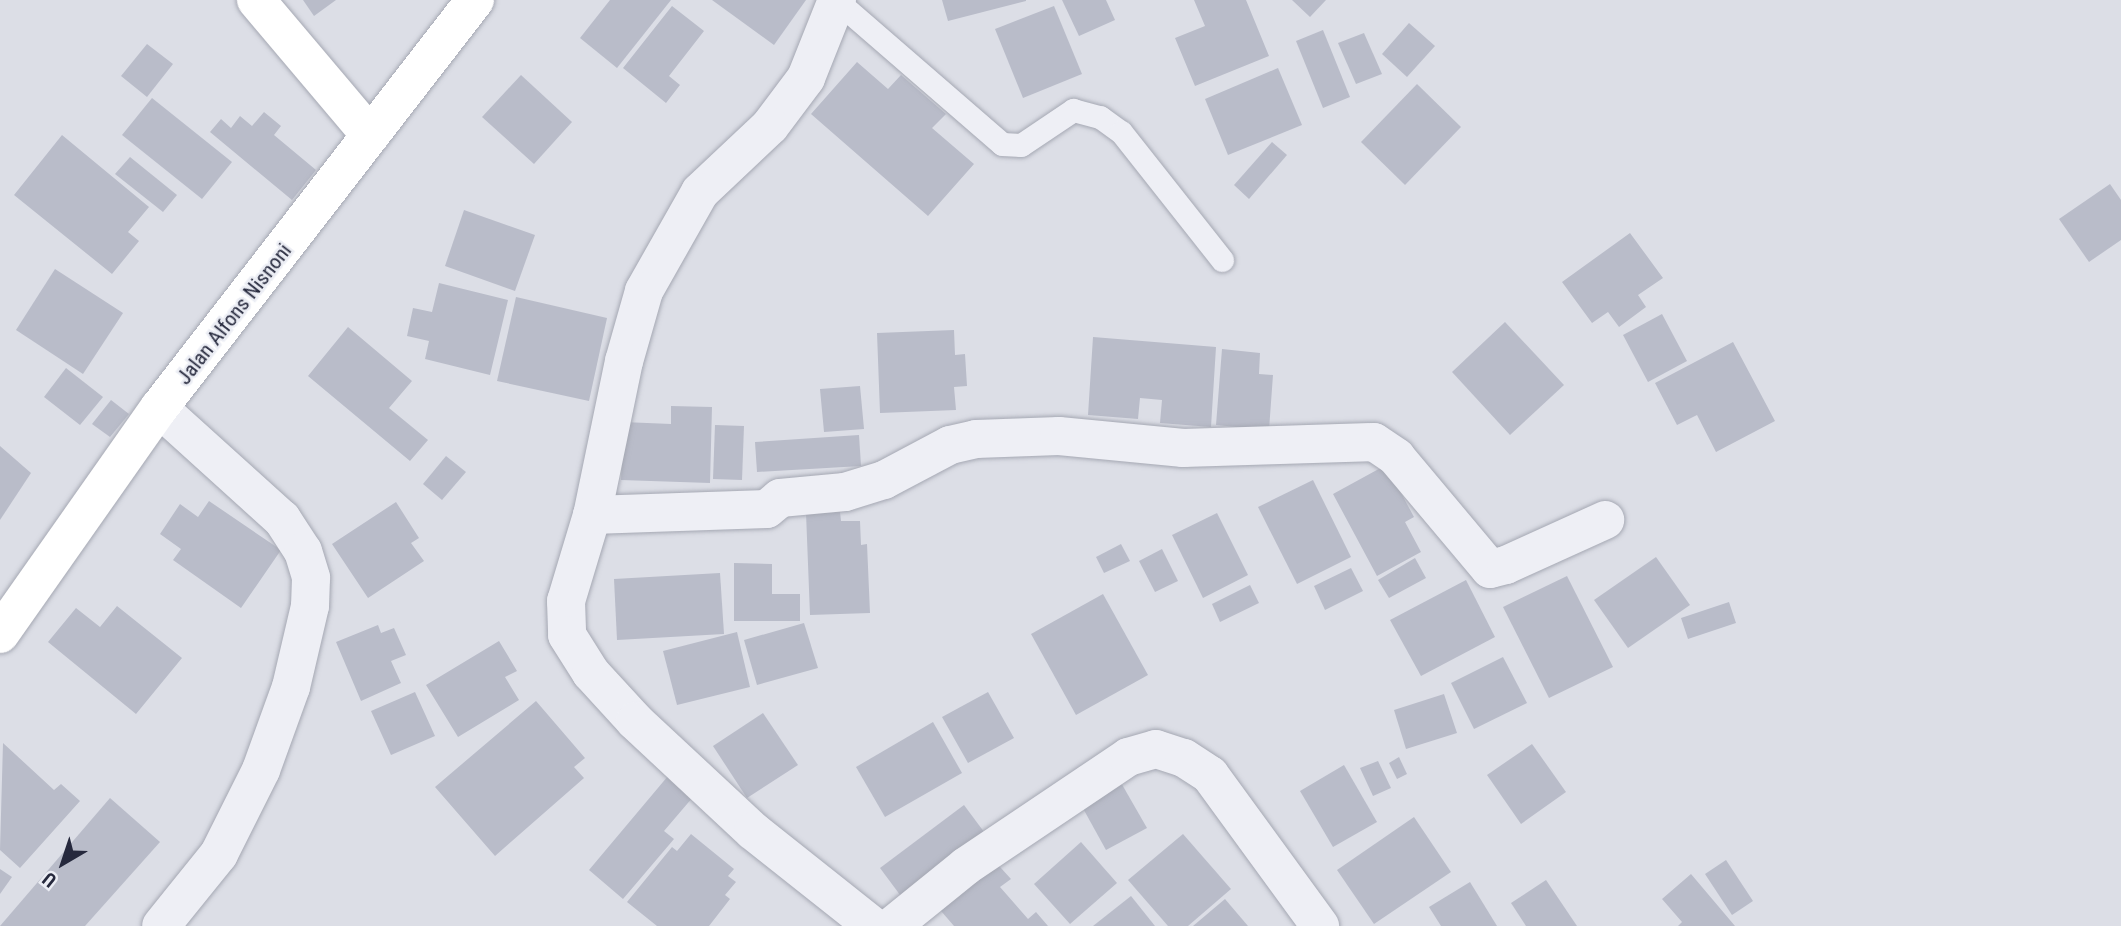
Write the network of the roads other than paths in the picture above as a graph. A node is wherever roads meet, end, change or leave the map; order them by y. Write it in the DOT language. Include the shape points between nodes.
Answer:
graph roads {
  1 [pos="257,0"];
  2 [pos="475,0"];
  3 [pos="837,0"];
  4 [pos="370,135"];
  5 [pos="1222,260"];
  6 [pos="159,408"];
  7 [pos="592,515"];
  8 [pos="1605,520"];
  9 [pos="0,634"];
  10 [pos="161,926"];
  11 [pos="873,926"];
  12 [pos="892,926"];
  13 [pos="1320,926"];
  1 -- 4 [label="main road"];
  2 -- 4 [label="main road, Jalan Alfons Nisnoni"];
  3 -- 5 [label="lane" via="1002,144 1021,145 1073,110 1100,117 1121,132"];
  3 -- 7 [label="street" via="806,78 770,126 700,192 644,291 624,361"];
  4 -- 6 [label="main road, Jalan Alfons Nisnoni"];
  6 -- 9 [label="main road, Jalan Alfons Nisnoni"];
  6 -- 10 [label="street" via="282,519 303,551 311,578 310,606 291,687 261,770 219,854"];
  7 -- 8 [label="street" via="767,509 780,498 845,492 884,480 950,444 1059,436 1183,448 1374,442 1396,457 1490,569"];
  7 -- 11 [label="street" via="566,601 567,635 591,673 635,721 753,831"];
  12 -- 13 [label="street" via="966,866 1128,757 1156,749 1184,758 1210,775"];
}
